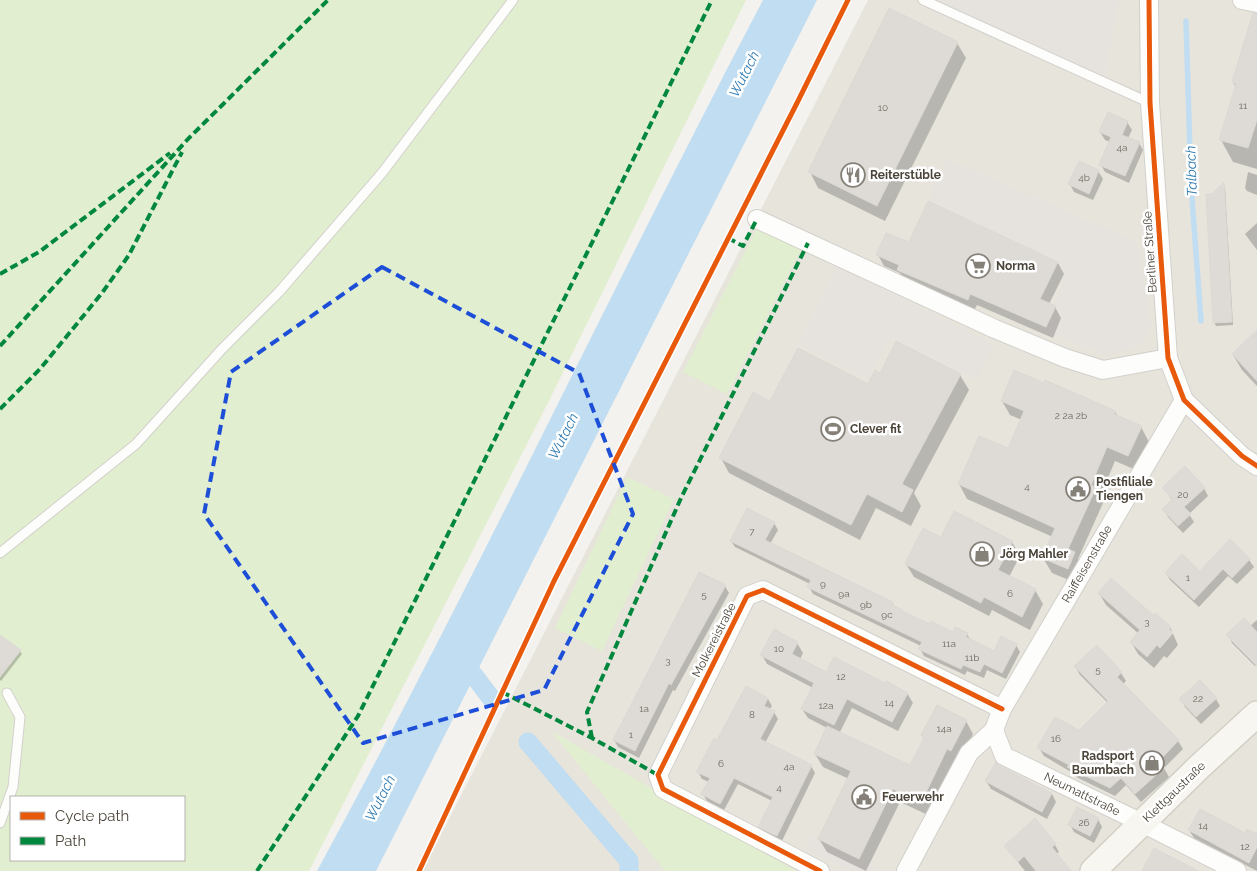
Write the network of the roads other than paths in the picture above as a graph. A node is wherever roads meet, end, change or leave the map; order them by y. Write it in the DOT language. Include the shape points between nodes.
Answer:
graph roads {
  1 [pos="513,0"];
  2 [pos="923,0"];
  3 [pos="1149,0"];
  4 [pos="1242,0"];
  5 [pos="1257,3"];
  6 [pos="1150,103"];
  7 [pos="757,219"];
  8 [pos="1168,358"];
  9 [pos="1184,400"];
  10 [pos="1257,466"];
  11 [pos="0,553"];
  12 [pos="7,693"];
  13 [pos="1002,709"];
  14 [pos="1257,714"];
  15 [pos="994,730"];
  16 [pos="0,823"];
  17 [pos="1142,823"];
  18 [pos="820,871"];
  19 [pos="906,871"];
  20 [pos="1092,871"];
  21 [pos="1237,871"];
  1 -- 11 [label="lane" via="382,173 279,292 136,444"];
  2 -- 6 [label="lane"];
  3 -- 6 [label="street, Berliner Straße"];
  4 -- 5 [label="street"];
  6 -- 8 [label="street, Berliner Straße"];
  7 -- 8 [label="street" via="1065,358 1102,370"];
  8 -- 9 [label="street, Berliner Straße"];
  9 -- 10 [label="street, Berliner Straße" via="1242,456"];
  9 -- 13 [label="street, Raiffeisenstraße"];
  12 -- 16 [label="lane" via="20,717 13,787"];
  13 -- 15 [label="street, Raiffeisenstraße"];
  13 -- 18 [label="street, Molkereistraße" via="763,590 748,596 658,775 663,789"];
  14 -- 17 [label="main road, Klettgaustraße"];
  15 -- 17 [label="street, Neumattstraße" via="1004,756"];
  15 -- 19 [label="street" via="969,753"];
  17 -- 20 [label="main road, Klettgaustraße"];
  17 -- 21 [label="street, Neumattstraße"];
}
